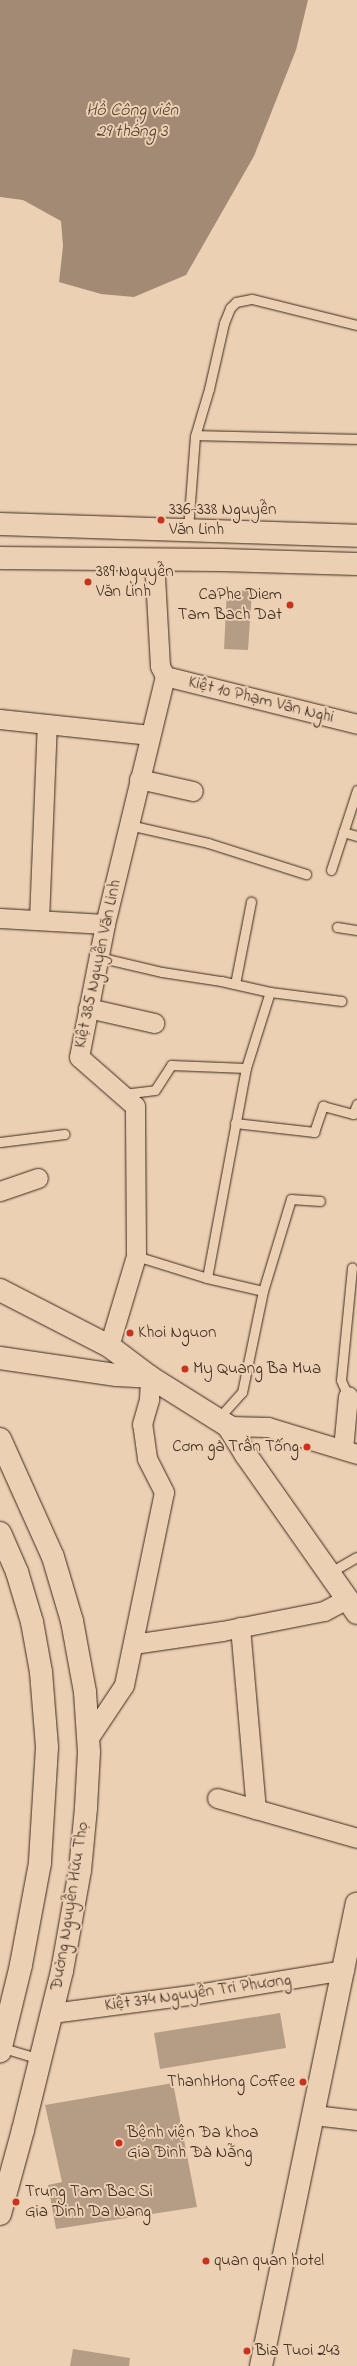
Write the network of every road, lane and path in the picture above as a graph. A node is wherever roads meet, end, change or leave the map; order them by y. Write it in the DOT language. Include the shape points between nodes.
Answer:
graph roads {
  1 [pos="357,325"];
  2 [pos="196,435"];
  3 [pos="357,439"];
  4 [pos="0,524"];
  5 [pos="188,529"];
  6 [pos="222,530"];
  7 [pos="357,536"];
  8 [pos="0,558"];
  9 [pos="154,559"];
  10 [pos="222,560"];
  11 [pos="357,564"];
  12 [pos="165,676"];
  13 [pos="0,719"];
  14 [pos="47,724"];
  15 [pos="357,724"];
  16 [pos="150,735"];
  17 [pos="140,779"];
  18 [pos="357,790"];
  19 [pos="193,791"];
  20 [pos="128,825"];
  21 [pos="343,832"];
  22 [pos="357,836"];
  23 [pos="331,870"];
  24 [pos="306,874"];
  25 [pos="251,902"];
  26 [pos="0,918"];
  27 [pos="39,920"];
  28 [pos="105,924"];
  29 [pos="337,927"];
  30 [pos="357,930"];
  31 [pos="98,957"];
  32 [pos="235,984"];
  33 [pos="270,992"];
  34 [pos="341,1001"];
  35 [pos="88,1008"];
  36 [pos="154,1023"];
  37 [pos="246,1068"];
  38 [pos="121,1094"];
  39 [pos="357,1104"];
  40 [pos="235,1123"];
  41 [pos="65,1134"];
  42 [pos="0,1142"];
  43 [pos="38,1178"];
  44 [pos="0,1191"];
  45 [pos="320,1201"];
  46 [pos="136,1256"];
  47 [pos="352,1268"];
  48 [pos="207,1278"];
  49 [pos="0,1290"];
  50 [pos="263,1291"];
  51 [pos="109,1346"];
  52 [pos="0,1358"];
  53 [pos="150,1377"];
  54 [pos="348,1396"];
  55 [pos="223,1423"];
  56 [pos="0,1439"];
  57 [pos="350,1452"];
  58 [pos="0,1533"];
  59 [pos="357,1557"];
  60 [pos="329,1573"];
  61 [pos="352,1606"];
  62 [pos="240,1627"];
  63 [pos="133,1644"];
  64 [pos="88,1739"];
  65 [pos="217,1798"];
  66 [pos="256,1809"];
  67 [pos="357,1838"];
  68 [pos="357,1904"];
  69 [pos="344,1970"];
  70 [pos="52,2013"];
  71 [pos="0,2048"];
  72 [pos="40,2059"];
  73 [pos="314,2115"];
  74 [pos="357,2120"];
  75 [pos="0,2214"];
  76 [pos="260,2366"];
  1 -- 2 [label="lane" via="245,298 236,302 230,308 224,323 210,389"];
  2 -- 3 [label="lane"];
  2 -- 5 [label="lane"];
  4 -- 5 [label="main road"];
  5 -- 6 [label="main road"];
  6 -- 7 [label="main road"];
  6 -- 10 [label="main road"];
  8 -- 9 [label="main road"];
  9 -- 10 [label="main road"];
  9 -- 12 [label="street" via="160,666"];
  10 -- 11 [label="main road"];
  12 -- 15 [label="street, Kiệt 10 Phạm Văn Nghi"];
  12 -- 16 [label="street, Kiệt 385 Nguyễn Văn Linh"];
  13 -- 14 [label="street"];
  14 -- 16 [label="street"];
  14 -- 27 [label="street"];
  16 -- 17 [label="street, Kiệt 385 Nguyễn Văn Linh"];
  17 -- 19 [label="street"];
  17 -- 20 [label="street, Kiệt 385 Nguyễn Văn Linh"];
  18 -- 21 [label="lane"];
  20 -- 24 [label="lane" via="208,843"];
  20 -- 28 [label="street, Kiệt 385 Nguyễn Văn Linh"];
  21 -- 22 [label="lane"];
  21 -- 23 [label="lane"];
  25 -- 32 [label="lane"];
  26 -- 27 [label="street"];
  27 -- 28 [label="street"];
  28 -- 31 [label="street, Kiệt 385 Nguyễn Văn Linh"];
  29 -- 30 [label="lane"];
  31 -- 32 [label="lane" via="162,972"];
  31 -- 35 [label="street, Kiệt 385 Nguyễn Văn Linh"];
  32 -- 33 [label="lane"];
  33 -- 34 [label="lane"];
  33 -- 37 [label="lane"];
  35 -- 36 [label="street"];
  35 -- 38 [label="street, Kiệt 385 Nguyễn Văn Linh" via="79,1057"];
  37 -- 38 [label="lane" via="171,1065 155,1090"];
  37 -- 40 [label="lane"];
  38 -- 46 [label="street, Kiệt 385 Nguyễn Văn Linh" via="135,1106"];
  39 -- 40 [label="lane" via="353,1114 323,1106 314,1132"];
  40 -- 48 [label="lane"];
  41 -- 42 [label="lane"];
  43 -- 44 [label="street"];
  45 -- 50 [label="lane" via="291,1198"];
  46 -- 48 [label="lane"];
  46 -- 51 [label="street, Kiệt 385 Nguyễn Văn Linh"];
  47 -- 54 [label="lane" via="340,1380"];
  48 -- 50 [label="lane"];
  49 -- 51 [label="main road"];
  50 -- 55 [label="lane" via="242,1392"];
  51 -- 53 [label="main road"];
  52 -- 53 [label="main road" via="117,1375"];
  53 -- 55 [label="main road"];
  53 -- 63 [label="street" via="149,1398 142,1424 147,1458 164,1492"];
  54 -- 57 [label="street"];
  55 -- 57 [label="street" via="268,1427"];
  55 -- 60 [label="main road"];
  56 -- 64 [label="main road, Đường Nguyễn Hữu Thọ" via="53,1557 72,1621 85,1692"];
  58 -- 71 [label="main road" via="17,1572 32,1622 42,1680 47,1747 40,1863 21,1965"];
  59 -- 60 [label="lane"];
  60 -- 61 [label="main road"];
  61 -- 62 [label="street"];
  62 -- 63 [label="street"];
  62 -- 66 [label="street"];
  63 -- 64 [label="street" via="124,1685"];
  64 -- 70 [label="main road, Đường Nguyễn Hữu Thọ" via="86,1808 80,1870"];
  65 -- 66 [label="street"];
  66 -- 67 [label="street"];
  68 -- 69 [label="main road"];
  69 -- 70 [label="street, Kiệt 374 Nguyễn Tri Phương" via="196,1994"];
  69 -- 73 [label="main road"];
  70 -- 72 [label="main road, Đường Nguyễn Hữu Thọ"];
  71 -- 72 [label="lane"];
  72 -- 75 [label="main road, Đường Nguyễn Hữu Thọ"];
  73 -- 74 [label="street"];
  73 -- 76 [label="main road"];
}
